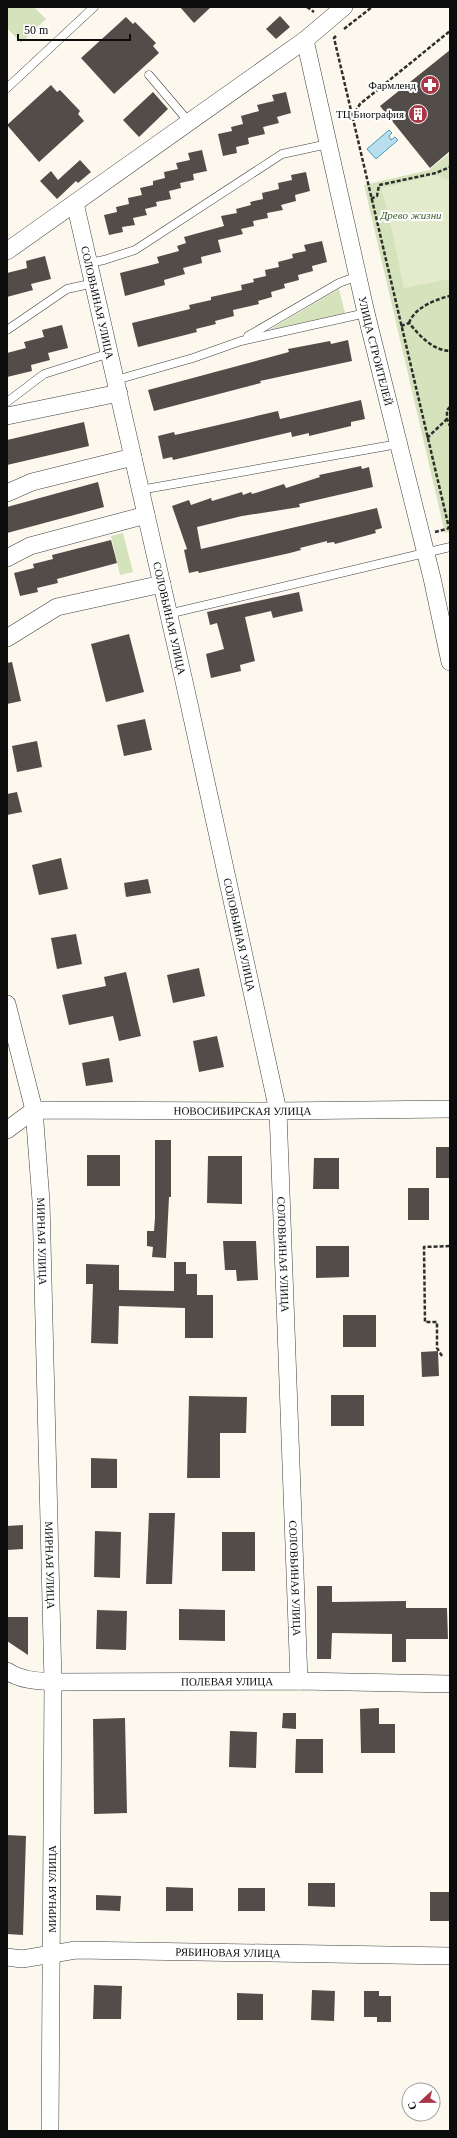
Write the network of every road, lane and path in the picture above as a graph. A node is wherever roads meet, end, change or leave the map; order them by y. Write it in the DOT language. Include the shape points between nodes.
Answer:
graph roads {
  1 [pos="94,7"];
  2 [pos="344,7"];
  3 [pos="372,7"];
  4 [pos="450,31"];
  5 [pos="305,40"];
  6 [pos="149,75"];
  7 [pos="7,88"];
  8 [pos="352,117"];
  9 [pos="189,122"];
  10 [pos="328,144"];
  11 [pos="450,166"];
  12 [pos="371,199"];
  13 [pos="75,203"];
  14 [pos="7,251"];
  15 [pos="89,263"];
  16 [pos="358,276"];
  17 [pos="94,283"];
  18 [pos="450,296"];
  19 [pos="366,313"];
  20 [pos="409,323"];
  21 [pos="401,326"];
  22 [pos="7,330"];
  23 [pos="241,340"];
  24 [pos="450,351"];
  25 [pos="110,353"];
  26 [pos="117,387"];
  27 [pos="7,402"];
  28 [pos="450,407"];
  29 [pos="7,416"];
  30 [pos="447,419"];
  31 [pos="450,426"];
  32 [pos="427,438"];
  33 [pos="398,444"];
  34 [pos="133,456"];
  35 [pos="140,490"];
  36 [pos="7,493"];
  37 [pos="146,515"];
  38 [pos="450,527"];
  39 [pos="450,548"];
  40 [pos="426,553"];
  41 [pos="7,558"];
  42 [pos="162,584"];
  43 [pos="168,614"];
  44 [pos="7,638"];
  45 [pos="450,662"];
  46 [pos="7,1004"];
  47 [pos="450,1109"];
  48 [pos="34,1110"];
  49 [pos="278,1111"];
  50 [pos="7,1130"];
  51 [pos="450,1246"];
  52 [pos="442,1356"];
  53 [pos="7,1671"];
  54 [pos="298,1681"];
  55 [pos="53,1682"];
  56 [pos="450,1684"];
  57 [pos="52,1953"];
  58 [pos="450,1956"];
  59 [pos="7,1957"];
  60 [pos="50,2131"];
  1 -- 7 [label="lane"];
  2 -- 5 [label="street"];
  3 -- 8 [label="path" via="334,38"];
  4 -- 8 [label="path" via="360,104"];
  5 -- 9 [label="street"];
  5 -- 10 [label="street, УЛИЦА СТРОИТЕЛЕЙ"];
  6 -- 9 [label="lane"];
  8 -- 12 [label="path"];
  9 -- 13 [label="street"];
  10 -- 15 [label="lane" via="282,154 135,250"];
  10 -- 16 [label="street, УЛИЦА СТРОИТЕЛЕЙ"];
  11 -- 12 [label="path" via="436,173 379,185 377,196"];
  12 -- 21 [label="path"];
  13 -- 14 [label="street"];
  13 -- 15 [label="street, СОЛОВЬИНАЯ УЛИЦА"];
  15 -- 17 [label="street, СОЛОВЬИНАЯ УЛИЦА"];
  16 -- 19 [label="street, УЛИЦА СТРОИТЕЛЕЙ"];
  16 -- 23 [label="lane" via="339,283"];
  17 -- 22 [label="lane" via="67,289"];
  17 -- 25 [label="street, СОЛОВЬИНАЯ УЛИЦА"];
  18 -- 20 [label="path" via="436,300 417,312"];
  19 -- 23 [label="lane"];
  19 -- 33 [label="street, УЛИЦА СТРОИТЕЛЕЙ"];
  20 -- 21 [label="path"];
  20 -- 24 [label="path" via="440,351"];
  21 -- 32 [label="path"];
  23 -- 26 [label="lane"];
  25 -- 26 [label="street, СОЛОВЬИНАЯ УЛИЦА"];
  25 -- 27 [label="lane" via="44,374"];
  26 -- 29 [label="street"];
  26 -- 34 [label="street, СОЛОВЬИНАЯ УЛИЦА"];
  28 -- 30 [label="path" via="447,410"];
  30 -- 31 [label="path"];
  30 -- 32 [label="path"];
  32 -- 38 [label="path"];
  33 -- 35 [label="lane"];
  33 -- 40 [label="street, УЛИЦА СТРОИТЕЛЕЙ"];
  34 -- 35 [label="street, СОЛОВЬИНАЯ УЛИЦА"];
  34 -- 36 [label="street" via="32,482"];
  35 -- 37 [label="street, СОЛОВЬИНАЯ УЛИЦА"];
  37 -- 41 [label="street" via="30,546"];
  37 -- 42 [label="street, СОЛОВЬИНАЯ УЛИЦА"];
  39 -- 40 [label="lane"];
  40 -- 43 [label="lane"];
  40 -- 45 [label="street, УЛИЦА СТРОИТЕЛЕЙ"];
  42 -- 43 [label="street, СОЛОВЬИНАЯ УЛИЦА"];
  42 -- 44 [label="street" via="57,607"];
  43 -- 49 [label="street, СОЛОВЬИНАЯ УЛИЦА"];
  46 -- 48 [label="street, МИРНАЯ УЛИЦА"];
  47 -- 49 [label="street, НОВОСИБИРСКАЯ УЛИЦА"];
  48 -- 49 [label="street, НОВОСИБИРСКАЯ УЛИЦА"];
  48 -- 50 [label="street"];
  48 -- 55 [label="street, МИРНАЯ УЛИЦА" via="41,1209"];
  49 -- 54 [label="street, СОЛОВЬИНАЯ УЛИЦА"];
  51 -- 52 [label="path" via="424,1247 425,1322 437,1322 438,1348"];
  53 -- 55 [label="street, ПОЛЕВАЯ УЛИЦА" via="12,1675 32,1680"];
  54 -- 55 [label="street, ПОЛЕВАЯ УЛИЦА"];
  54 -- 56 [label="street, ПОЛЕВАЯ УЛИЦА"];
  55 -- 57 [label="street, МИРНАЯ УЛИЦА"];
  57 -- 58 [label="street, РЯБИНОВАЯ УЛИЦА" via="76,1950"];
  57 -- 59 [label="street, РЯБИНОВАЯ УЛИЦА" via="22,1959"];
  57 -- 60 [label="street, МИРНАЯ УЛИЦА"];
}
